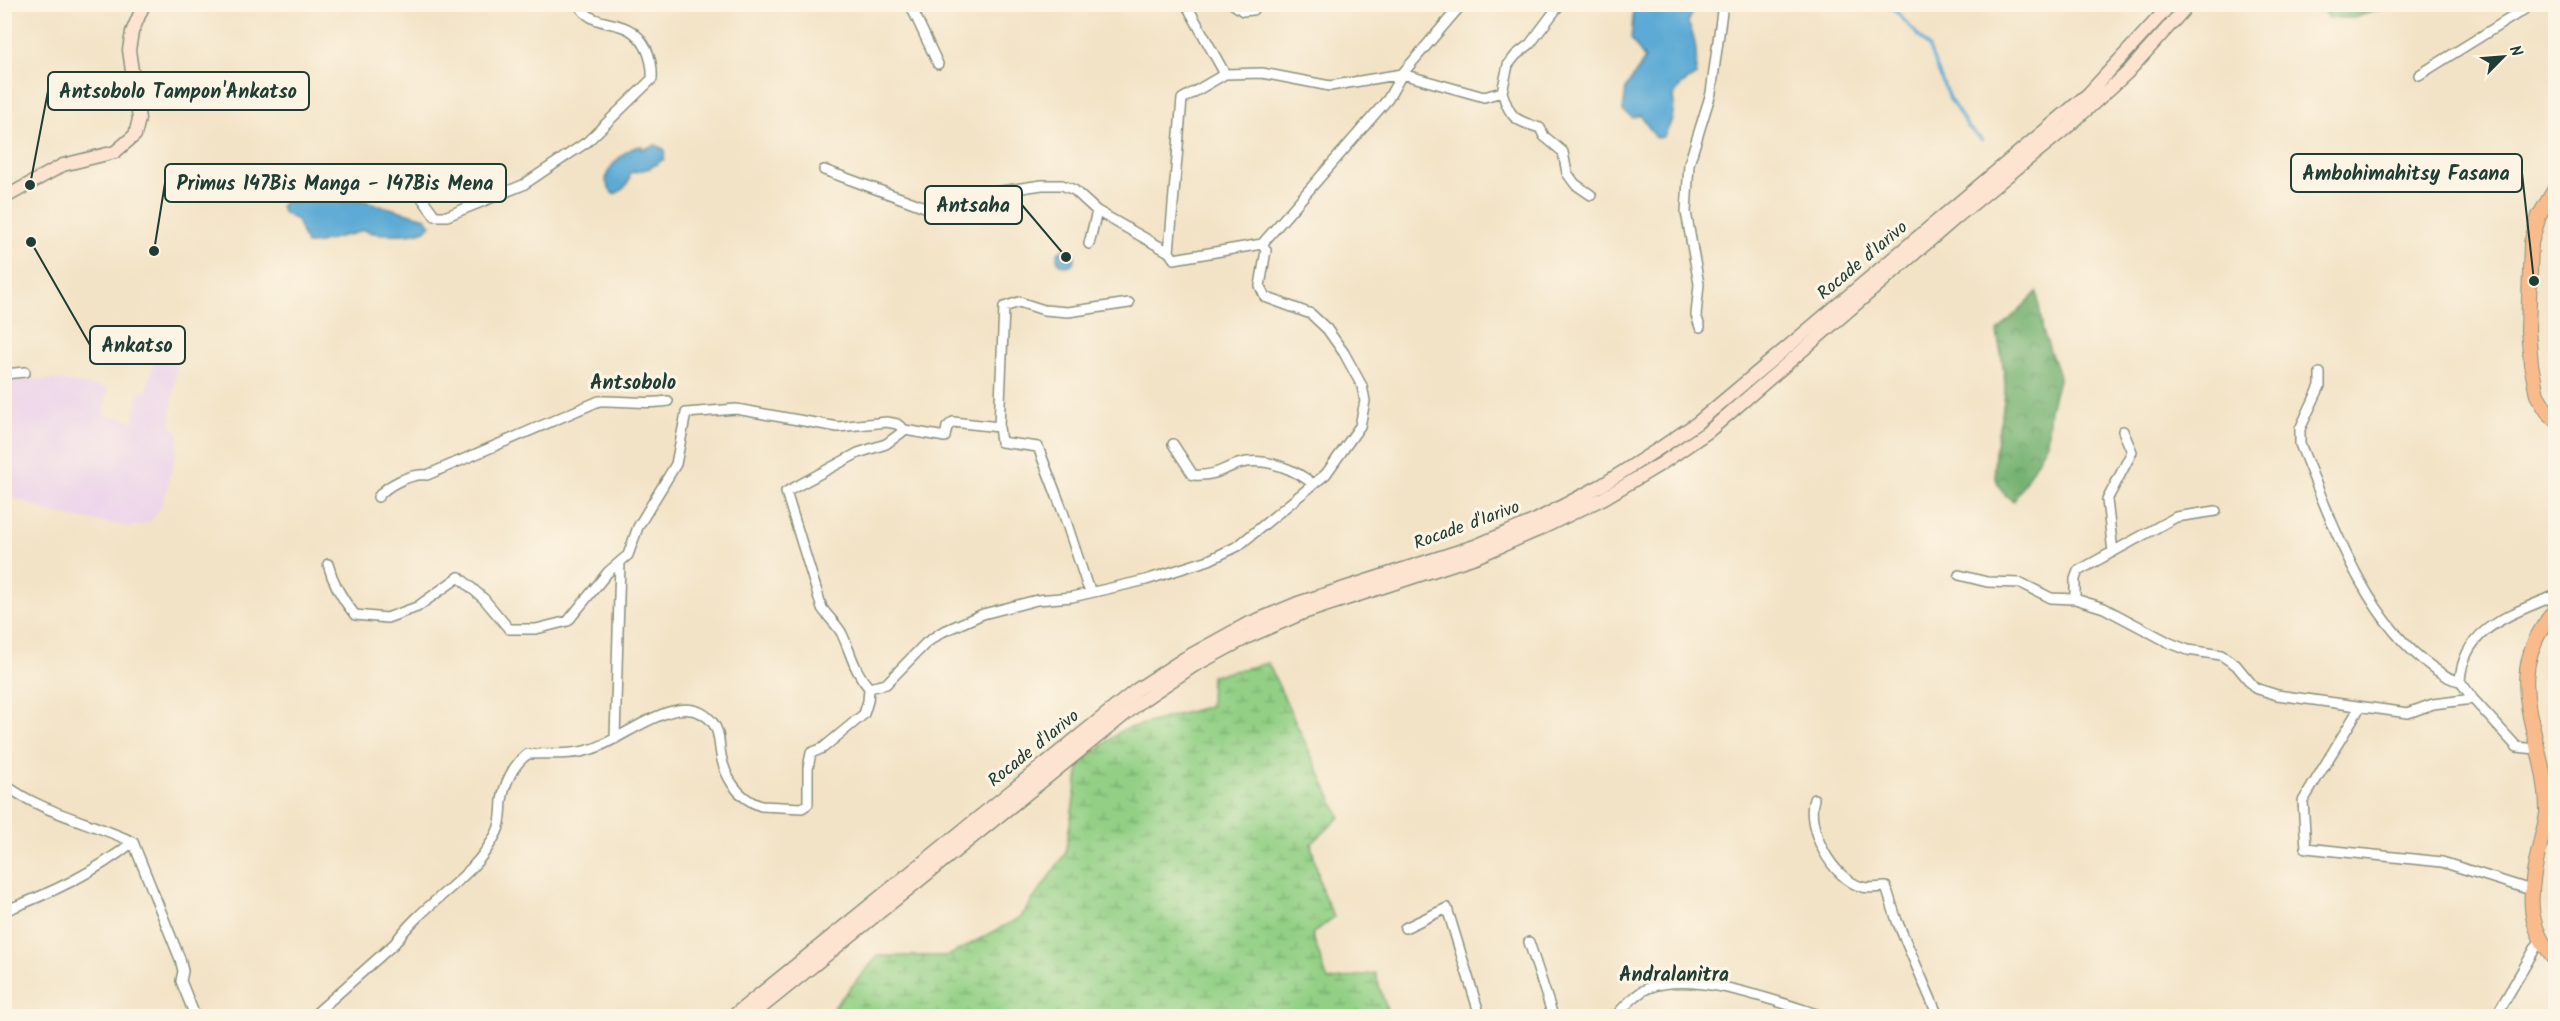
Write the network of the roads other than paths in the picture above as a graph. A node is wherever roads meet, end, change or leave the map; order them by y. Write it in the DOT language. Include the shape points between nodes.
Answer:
graph roads {
  1 [pos="144,4"];
  2 [pos="578,4"];
  3 [pos="910,4"];
  4 [pos="1186,4"];
  5 [pos="1233,4"];
  6 [pos="1257,4"];
  7 [pos="1462,4"];
  8 [pos="1560,4"];
  9 [pos="1723,4"];
  10 [pos="2171,4"];
  11 [pos="2189,4"];
  12 [pos="2533,4"];
  13 [pos="938,64"];
  14 [pos="1225,74"];
  15 [pos="1402,74"];
  16 [pos="2419,75"];
  17 [pos="1502,92"];
  18 [pos="824,170"];
  19 [pos="2556,187"];
  20 [pos="419,194"];
  21 [pos="1591,195"];
  22 [pos="8,197"];
  23 [pos="1097,211"];
  24 [pos="1089,244"];
  25 [pos="1262,244"];
  26 [pos="1169,252"];
  27 [pos="1130,303"];
  28 [pos="1700,327"];
  29 [pos="25,372"];
  30 [pos="2320,373"];
  31 [pos="4,374"];
  32 [pos="668,401"];
  33 [pos="2556,420"];
  34 [pos="999,427"];
  35 [pos="905,430"];
  36 [pos="2123,431"];
  37 [pos="1173,444"];
  38 [pos="1313,483"];
  39 [pos="378,497"];
  40 [pos="2216,511"];
  41 [pos="2113,552"];
  42 [pos="620,562"];
  43 [pos="328,564"];
  44 [pos="1959,575"];
  45 [pos="1093,592"];
  46 [pos="2556,595"];
  47 [pos="2075,599"];
  48 [pos="2556,609"];
  49 [pos="2460,681"];
  50 [pos="868,688"];
  51 [pos="2473,699"];
  52 [pos="2360,707"];
  53 [pos="615,739"];
  54 [pos="2536,749"];
  55 [pos="4,784"];
  56 [pos="1814,799"];
  57 [pos="133,842"];
  58 [pos="2531,890"];
  59 [pos="4,911"];
  60 [pos="1406,928"];
  61 [pos="2540,940"];
  62 [pos="1529,942"];
  63 [pos="2556,960"];
  64 [pos="195,1017"];
  65 [pos="313,1017"];
  66 [pos="733,1017"];
  67 [pos="751,1017"];
  68 [pos="1480,1017"];
  69 [pos="1553,1017"];
  70 [pos="1616,1017"];
  71 [pos="1822,1017"];
  72 [pos="1938,1017"];
  73 [pos="2496,1017"];
  1 -- 22 [label="main road" via="129,50 140,118 135,135 115,152 63,165"];
  2 -- 20 [label="street" via="592,18 629,27 642,37 653,68 652,79 587,142 524,185 447,216 435,216"];
  3 -- 13 [label="street"];
  4 -- 14 [label="street"];
  5 -- 6 [label="street" via="1243,11 1253,10"];
  7 -- 15 [label="street"];
  8 -- 17 [label="street" via="1530,44 1508,65"];
  9 -- 28 [label="street" via="1711,93 1689,164 1686,212 1699,284 1696,315"];
  10 -- 66 [label="main road, Rocade d'Iarivo" via="2088,94 1697,423 1602,485 1536,520 1475,546 1298,603 1245,625 1185,658 1136,690"];
  11 -- 67 [label="main road, Rocade d'Iarivo" via="2127,73 2070,125 1709,431 1604,498 1538,530 1478,556 1303,613 1192,667 1143,700"];
  12 -- 16 [label="street"];
  14 -- 15 [label="street" via="1262,73 1330,86"];
  14 -- 26 [label="street" via="1182,99"];
  15 -- 17 [label="street" via="1484,97"];
  15 -- 25 [label="street" via="1388,99"];
  17 -- 21 [label="street" via="1509,113 1540,128 1563,152 1575,184"];
  18 -- 23 [label="street" via="925,207 943,206 974,195 1062,185 1074,190"];
  19 -- 33 [label="main road" via="2531,243 2528,330 2537,395"];
  23 -- 24 [label="street"];
  23 -- 26 [label="street"];
  25 -- 26 [label="street" via="1174,259"];
  25 -- 38 [label="street" via="1266,250 1260,286 1265,297 1311,314 1327,329 1355,371 1365,401 1355,435 1326,474"];
  27 -- 34 [label="street" via="1068,312 1019,302 1004,307"];
  29 -- 31 [label="street"];
  30 -- 49 [label="street" via="2320,386 2300,429 2300,444 2347,556 2399,638 2440,673"];
  32 -- 39 [label="street" via="599,401 427,475 419,474 386,487"];
  34 -- 35 [label="street" via="953,422 945,437"];
  34 -- 45 [label="street" via="1001,442 1038,447 1087,585"];
  35 -- 42 [label="street" via="887,422 838,426 736,409 686,413 676,464 638,527 628,555"];
  35 -- 50 [label="street" via="886,444 858,453 786,492 822,608 841,631 858,675"];
  36 -- 41 [label="street" via="2132,452 2107,500"];
  37 -- 38 [label="street" via="1192,475 1215,475 1254,462 1290,469"];
  38 -- 45 [label="street" via="1238,546 1209,560 1146,580"];
  40 -- 41 [label="street" via="2176,517"];
  41 -- 47 [label="street" via="2078,571"];
  42 -- 43 [label="street" via="568,621 509,629 459,577 417,607 387,618 356,615 332,580"];
  42 -- 53 [label="street"];
  44 -- 47 [label="street" via="1988,582 2021,583 2051,598"];
  45 -- 50 [label="street" via="1037,600 983,614 942,632 886,684"];
  46 -- 49 [label="street" via="2500,621 2477,637 2466,650"];
  47 -- 52 [label="street" via="2104,608 2170,644 2221,655 2236,665 2255,688"];
  48 -- 54 [label="main road" via="2535,639 2526,669 2526,701"];
  49 -- 51 [label="street"];
  50 -- 53 [label="street" via="864,714 823,748 811,753 808,804 802,808 761,806 736,789 723,767 717,730 705,714 689,710 666,712"];
  51 -- 52 [label="street" via="2433,704 2408,713"];
  51 -- 54 [label="street" via="2517,747"];
  52 -- 58 [label="street" via="2303,801 2306,848 2442,862"];
  53 -- 65 [label="street" via="592,750 528,754 521,759 505,788 497,832 483,855 459,883 410,923 395,944"];
  54 -- 58 [label="main road" via="2547,815"];
  55 -- 57 [label="street" via="43,806"];
  56 -- 72 [label="street" via="1813,820 1833,867 1864,888 1886,887"];
  57 -- 59 [label="street" via="75,881"];
  57 -- 64 [label="street" via="180,959 182,981"];
  58 -- 61 [label="main road" via="2531,913"];
  60 -- 68 [label="street" via="1447,908"];
  61 -- 63 [label="main road"];
  61 -- 73 [label="street"];
  62 -- 69 [label="street"];
  70 -- 71 [label="street" via="1650,987 1677,982 1748,994"];
}
